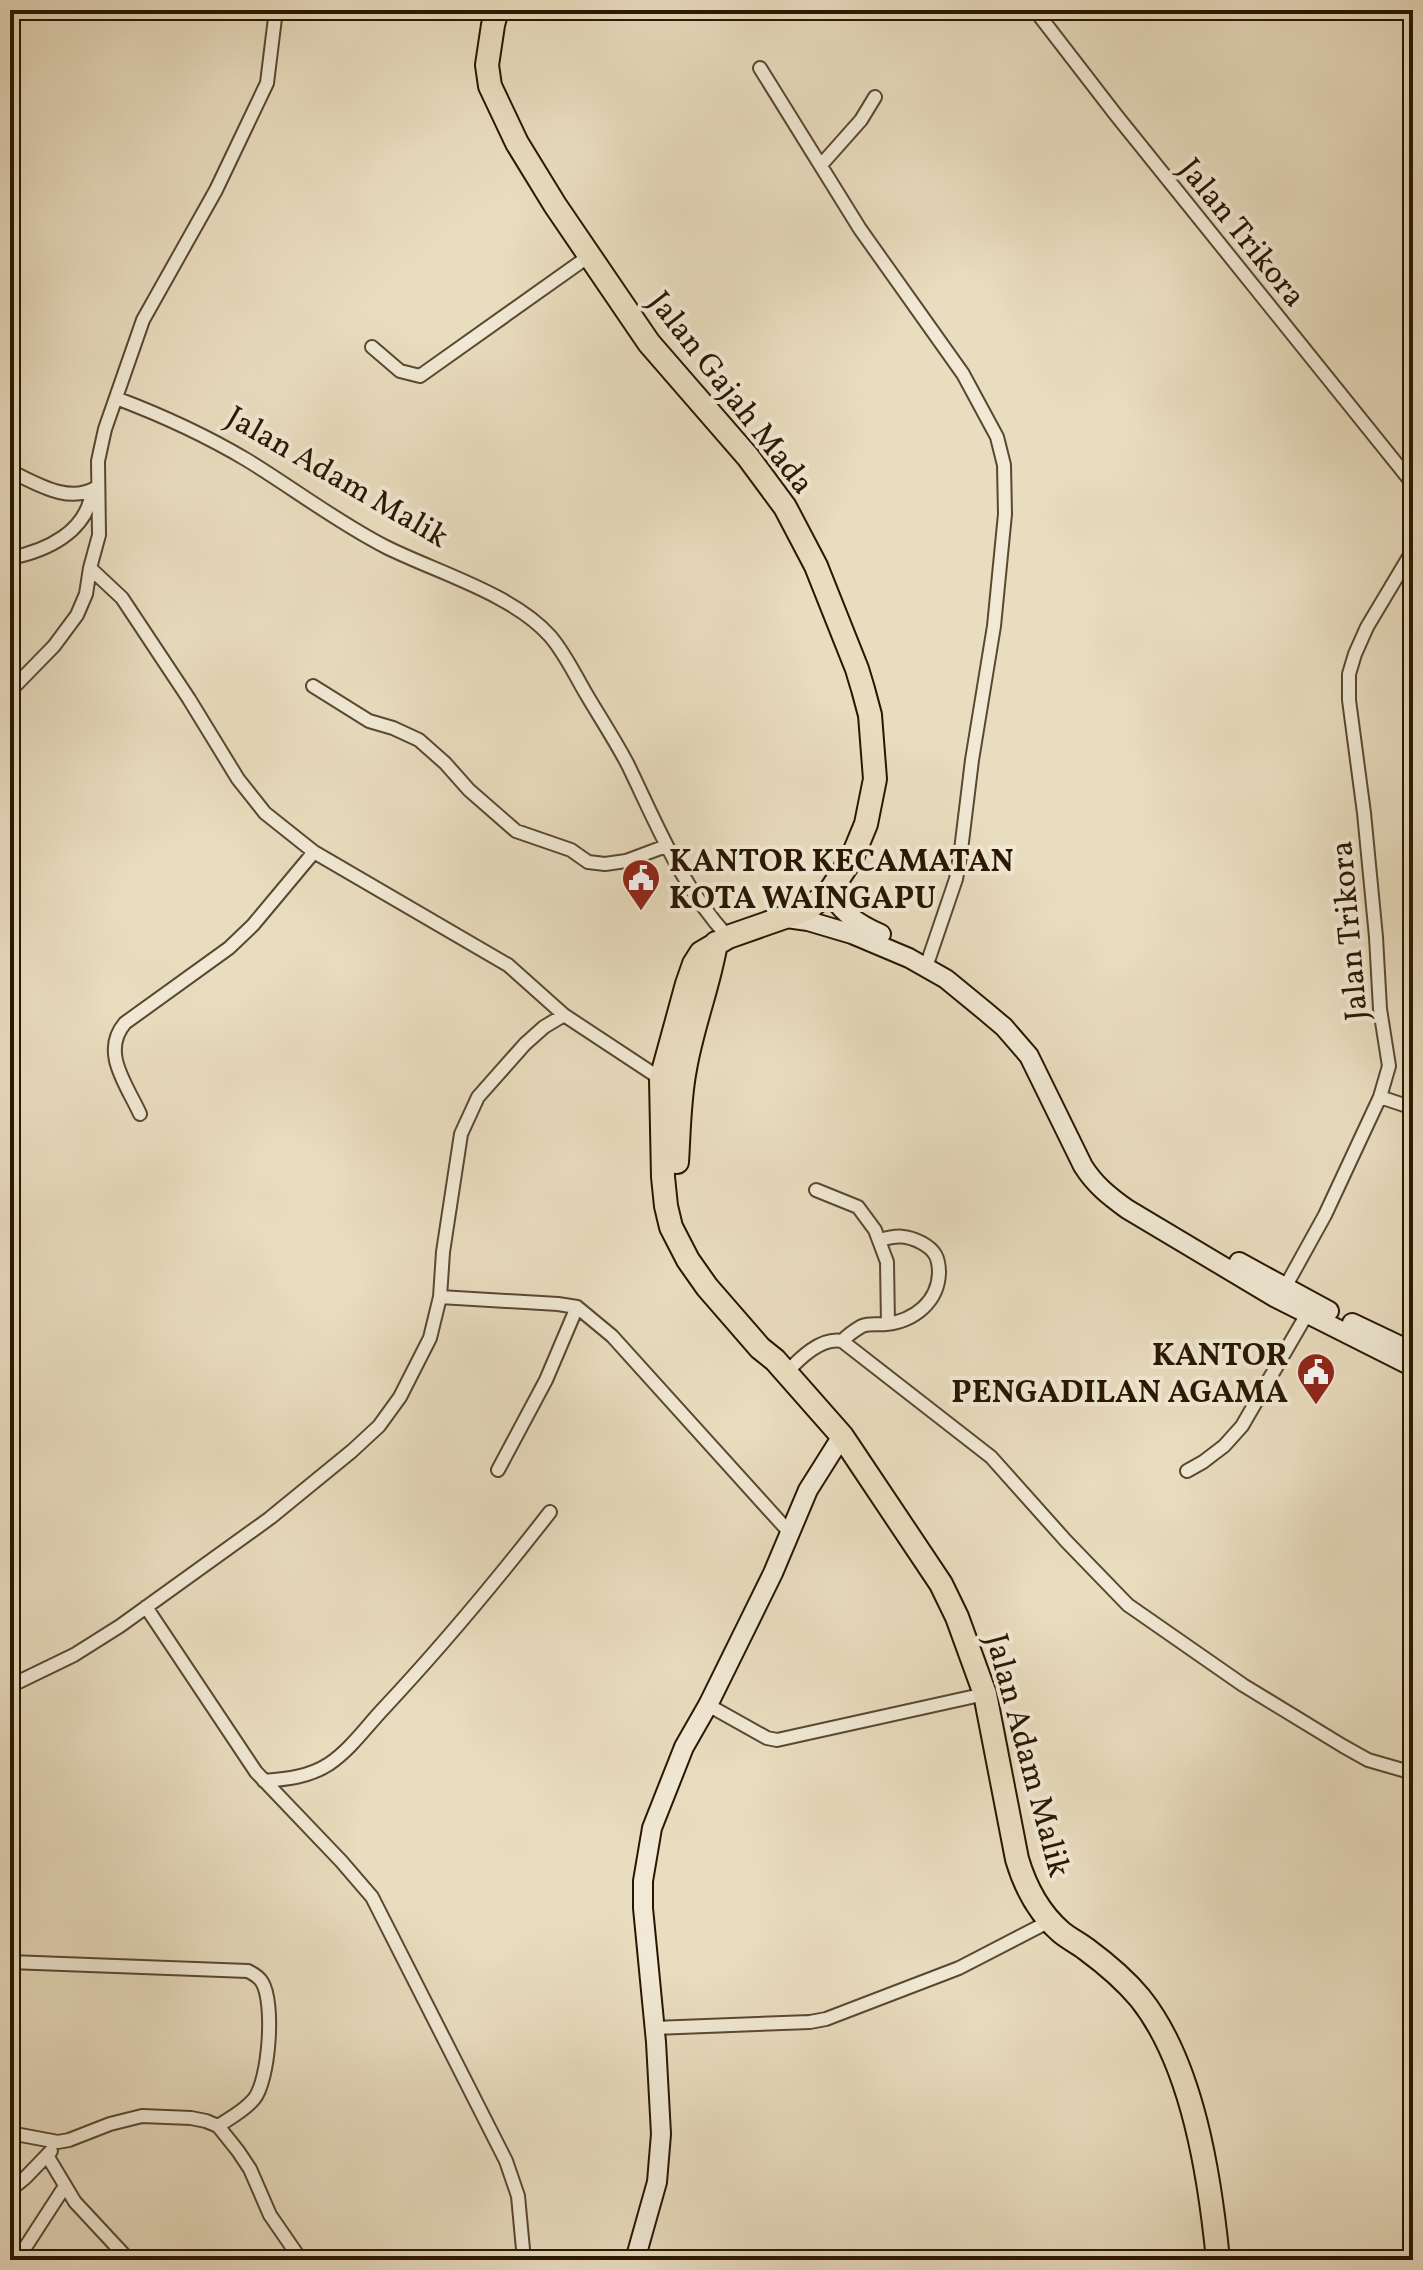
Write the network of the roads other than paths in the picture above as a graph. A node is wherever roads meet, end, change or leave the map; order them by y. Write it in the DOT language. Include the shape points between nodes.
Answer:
graph roads {
  1 [pos="276,10"];
  2 [pos="497,10"];
  3 [pos="1035,10"];
  4 [pos="760,68"];
  5 [pos="875,97"];
  6 [pos="821,165"];
  7 [pos="589,256"];
  8 [pos="372,347"];
  9 [pos="116,398"];
  10 [pos="10,471"];
  11 [pos="1413,484"];
  12 [pos="96,488"];
  13 [pos="1413,550"];
  14 [pos="10,558"];
  15 [pos="90,568"];
  16 [pos="313,686"];
  17 [pos="10,691"];
  18 [pos="666,846"];
  19 [pos="314,852"];
  20 [pos="830,891"];
  21 [pos="787,918"];
  22 [pos="722,940"];
  23 [pos="928,961"];
  24 [pos="564,1015"];
  25 [pos="661,1079"];
  26 [pos="1380,1097"];
  27 [pos="1413,1108"];
  28 [pos="140,1114"];
  29 [pos="816,1190"];
  30 [pos="881,1240"];
  31 [pos="1281,1293"];
  32 [pos="440,1297"];
  33 [pos="577,1307"];
  34 [pos="1307,1314"];
  35 [pos="888,1324"];
  36 [pos="842,1341"];
  37 [pos="1413,1352"];
  38 [pos="781,1366"];
  39 [pos="1413,1367"];
  40 [pos="842,1436"];
  41 [pos="498,1470"];
  42 [pos="1187,1471"];
  43 [pos="550,1512"];
  44 [pos="790,1533"];
  45 [pos="146,1607"];
  46 [pos="10,1686"];
  47 [pos="985,1694"];
  48 [pos="708,1705"];
  49 [pos="1413,1773"];
  50 [pos="264,1781"];
  51 [pos="1050,1921"];
  52 [pos="10,1962"];
  53 [pos="654,2028"];
  54 [pos="218,2126"];
  55 [pos="10,2133"];
  56 [pos="58,2142"];
  57 [pos="48,2157"];
  58 [pos="65,2186"];
  59 [pos="10,2190"];
  60 [pos="17,2260"];
  61 [pos="129,2260"];
  62 [pos="301,2260"];
  63 [pos="524,2260"];
  64 [pos="635,2260"];
  65 [pos="1218,2260"];
  1 -- 9 [label="street" via="267,83 216,190 147,310"];
  2 -- 7 [label="highway, Jalan Gajah Mada" via="487,65 490,86 517,143"];
  3 -- 11 [label="street, Jalan Trikora" via="1269,307 1324,363"];
  4 -- 6 [label="street"];
  5 -- 6 [label="street"];
  6 -- 23 [label="street" via="963,374 997,437 1004,465 1005,514 994,626 961,850"];
  7 -- 8 [label="street" via="420,376 400,371"];
  7 -- 20 [label="highway, Jalan Gajah Mada" via="649,343 785,507 816,566 857,669 870,715 875,779 866,824"];
  9 -- 12 [label="street" via="105,429"];
  9 -- 18 [label="street, Jalan Adam Malik" via="192,430 384,546 528,615 550,635 573,669"];
  10 -- 12 [label="street" via="71,494"];
  12 -- 14 [label="street" via="71,531 34,553"];
  12 -- 15 [label="street" via="99,535"];
  13 -- 26 [label="street, Jalan Trikora" via="1367,627 1349,674 1389,1066"];
  15 -- 17 [label="street" via="77,615"];
  15 -- 19 [label="street" via="122,598 238,779 265,813"];
  16 -- 18 [label="street" via="369,721 419,740 516,831 588,862 605,864"];
  18 -- 22 [label="street, Jalan Adam Malik"];
  19 -- 24 [label="street" via="508,965"];
  19 -- 28 [label="street" via="229,948 119,1031 113,1057"];
  20 -- 21 [label="highway, Jalan Gajah Mada"];
  20 -- 23 [label="main road" via="844,912"];
  21 -- 22 [label="highway, Jalan Gajah Mada"];
  21 -- 23 [label="main road"];
  22 -- 25 [label="highway, Jalan Adam Malik" via="694,964"];
  22 -- 38 [label="highway, Jalan Adam Malik" via="704,987 685,1068 677,1192 685,1225 703,1258"];
  23 -- 31 [label="main road" via="1029,1056 1092,1181 1127,1209"];
  24 -- 25 [label="street"];
  24 -- 32 [label="street" via="525,1044 484,1088 461,1134"];
  25 -- 38 [label="highway, Jalan Adam Malik" via="663,1177 671,1227 707,1287"];
  26 -- 27 [label="street"];
  26 -- 31 [label="street, Jalan Trikora" via="1325,1215"];
  29 -- 30 [label="street" via="858,1207"];
  30 -- 35 [label="street" via="887,1262"];
  30 -- 35 [label="street" via="896,1235 919,1242 933,1250 938,1262 937,1290 928,1304"];
  31 -- 34 [label="main road"];
  31 -- 37 [label="main road"];
  32 -- 33 [label="street"];
  32 -- 45 [label="street" via="430,1338 379,1426 270,1518"];
  33 -- 41 [label="street"];
  33 -- 44 [label="street" via="612,1336"];
  34 -- 39 [label="main road"];
  34 -- 42 [label="street" via="1242,1426 1224,1446"];
  35 -- 36 [label="street" via="860,1327"];
  36 -- 38 [label="street" via="833,1339"];
  36 -- 49 [label="street" via="991,1457 1128,1605 1343,1746 1368,1760"];
  38 -- 40 [label="highway, Jalan Adam Malik"];
  40 -- 44 [label="main road" via="808,1490"];
  40 -- 47 [label="highway, Jalan Adam Malik" via="941,1584"];
  43 -- 50 [label="street" via="447,1640 357,1740 326,1766 301,1777"];
  44 -- 48 [label="main road"];
  45 -- 46 [label="street" via="74,1655"];
  45 -- 50 [label="street"];
  47 -- 48 [label="street" via="777,1740"];
  47 -- 51 [label="highway, Jalan Adam Malik" via="1017,1859 1024,1881"];
  48 -- 53 [label="main road" via="684,1747 647,1853 643,1908"];
  50 -- 63 [label="street" via="356,1877 379,1910 506,2161 518,2196"];
  51 -- 53 [label="street" via="959,1968 826,2019"];
  51 -- 65 [label="highway, Jalan Adam Malik" via="1139,1997 1173,2053 1192,2109"];
  52 -- 54 [label="street" via="256,1975 268,2005 261,2085 255,2098"];
  53 -- 64 [label="main road" via="659,2168"];
  54 -- 56 [label="street" via="191,2118 142,2116"];
  54 -- 62 [label="street" via="250,2169 270,2215"];
  55 -- 56 [label="street"];
  56 -- 57 [label="street"];
  57 -- 58 [label="street"];
  57 -- 59 [label="street"];
  58 -- 60 [label="street"];
  58 -- 61 [label="street"];
}
